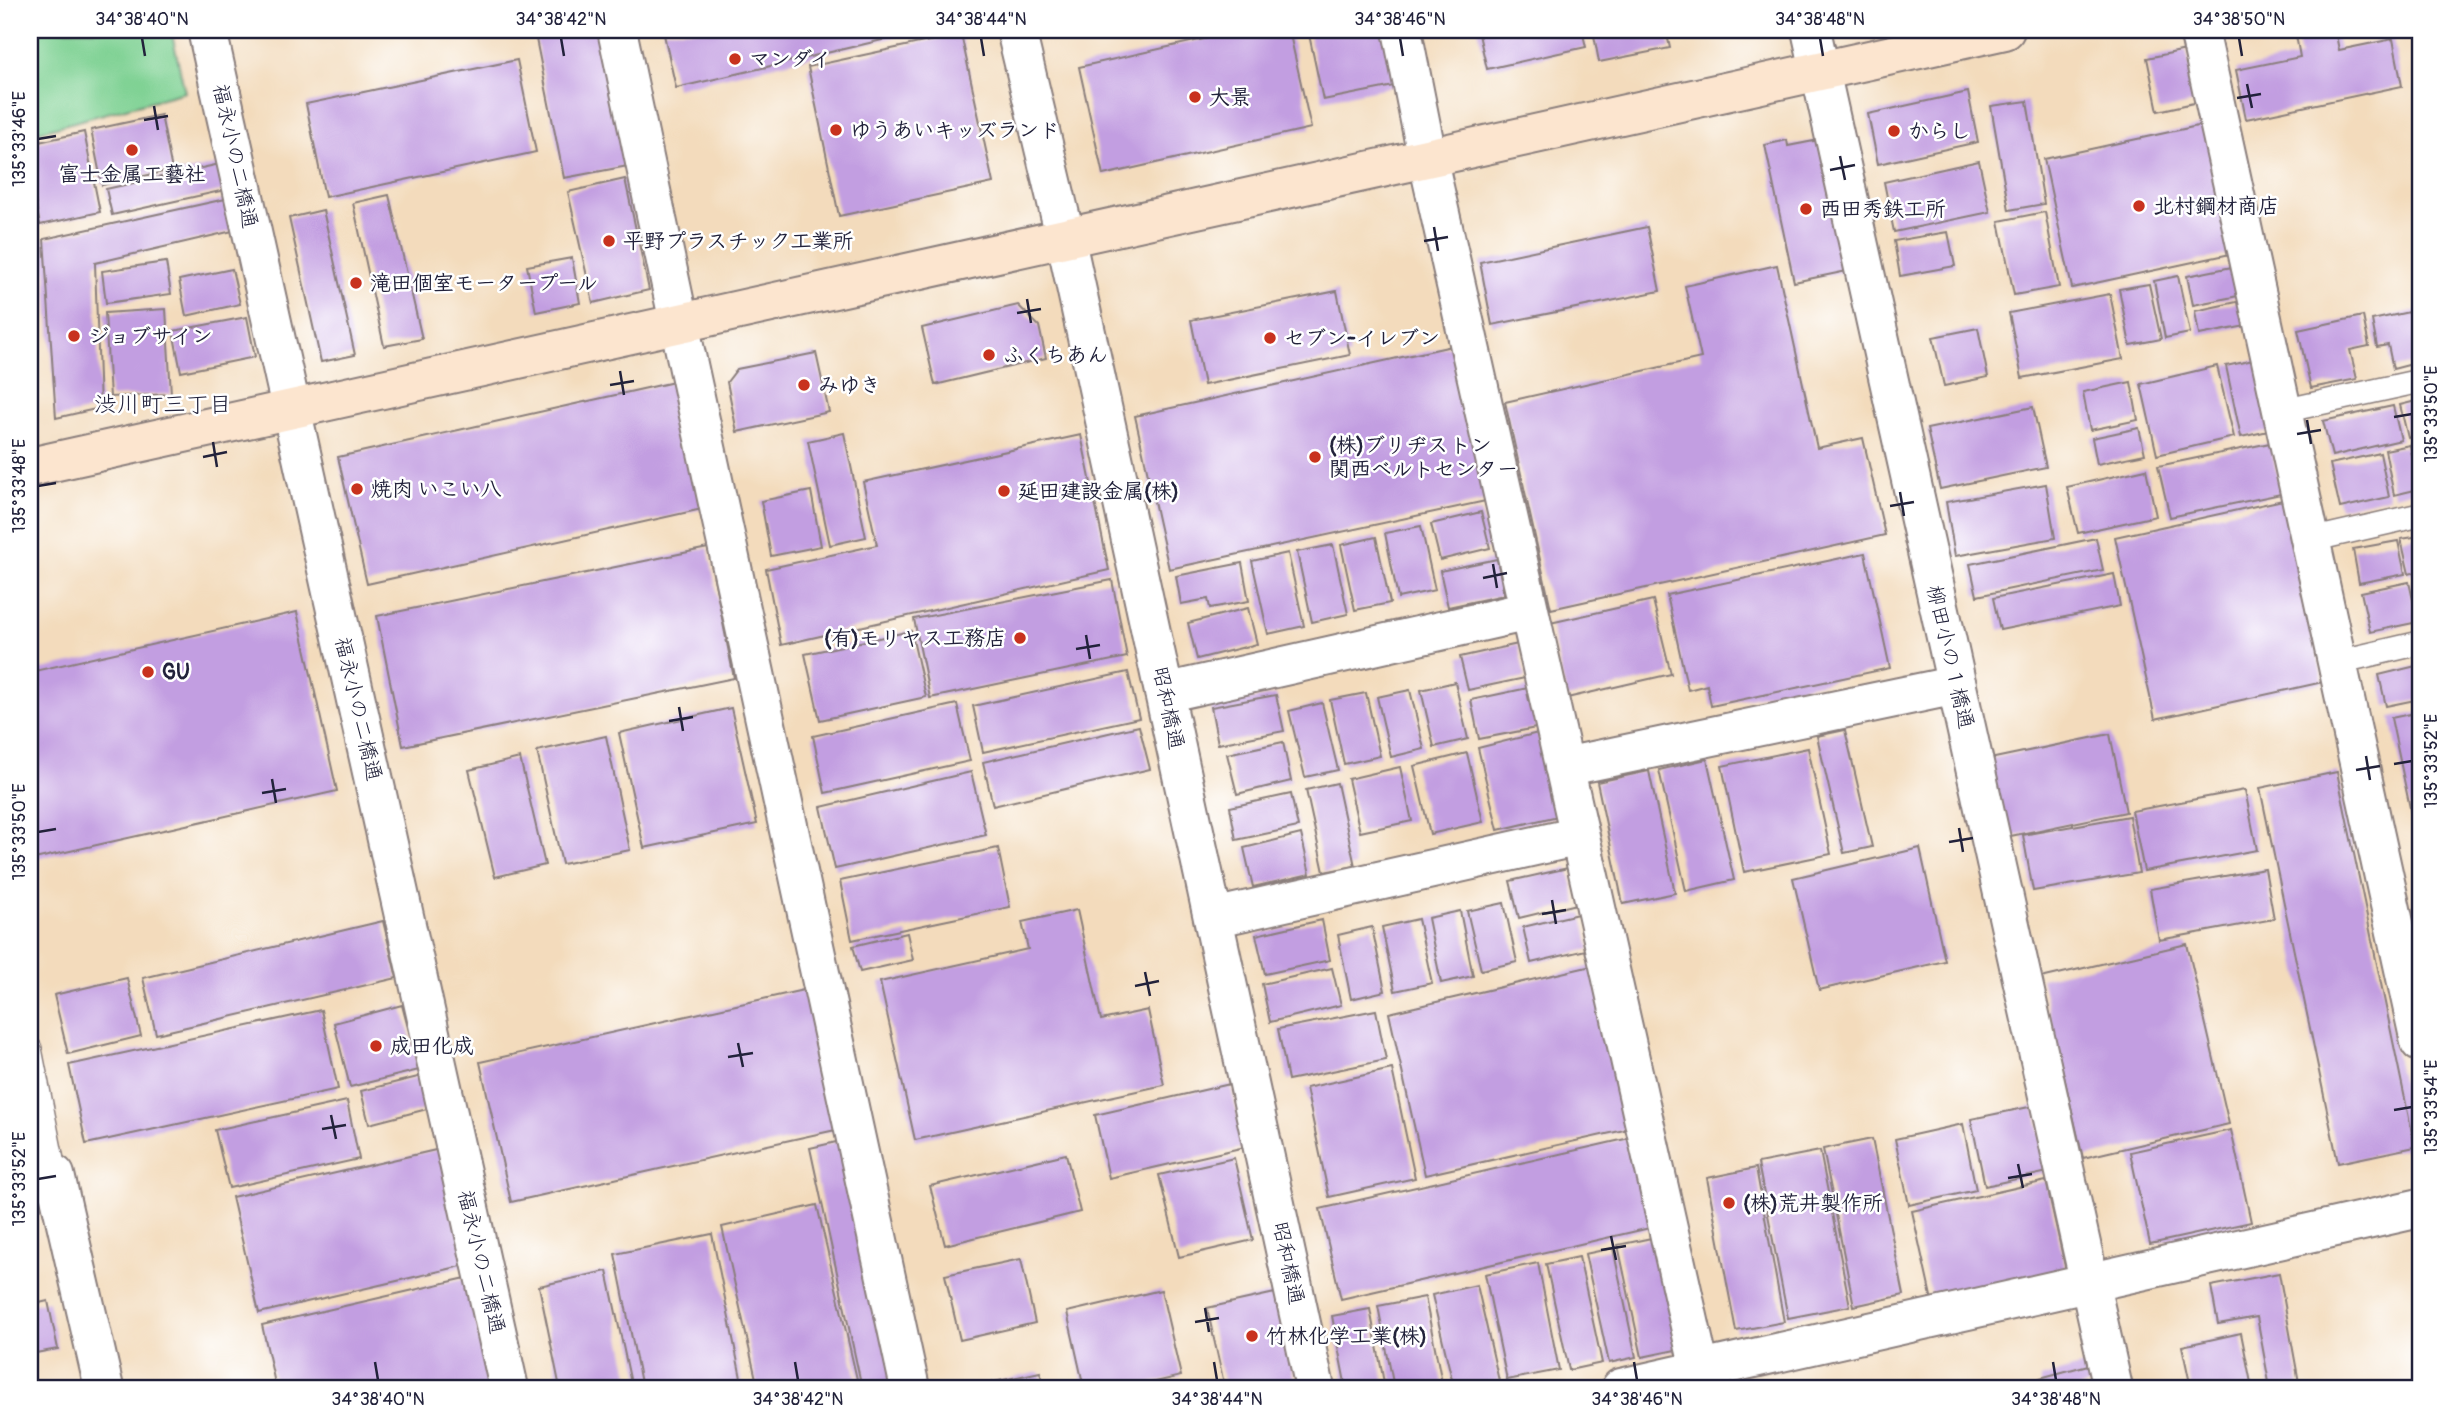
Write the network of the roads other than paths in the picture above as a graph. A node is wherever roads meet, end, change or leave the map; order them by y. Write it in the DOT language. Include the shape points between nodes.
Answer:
graph roads {
  1 [pos="207,30"];
  2 [pos="617,30"];
  3 [pos="1016,30"];
  4 [pos="1402,30"];
  5 [pos="1811,30"];
  6 [pos="2005,30"];
  7 [pos="2199,30"];
  8 [pos="1819,70"];
  9 [pos="1427,156"];
  10 [pos="1065,236"];
  11 [pos="678,323"];
  12 [pos="2420,381"];
  13 [pos="291,408"];
  14 [pos="2283,411"];
  15 [pos="30,467"];
  16 [pos="2420,515"];
  17 [pos="2311,540"];
  18 [pos="1529,611"];
  19 [pos="2420,643"];
  20 [pos="2338,662"];
  21 [pos="1957,685"];
  22 [pos="1164,693"];
  23 [pos="1564,768"];
  24 [pos="1580,836"];
  25 [pos="1213,918"];
  26 [pos="2420,1042"];
  27 [pos="30,1049"];
  28 [pos="42,1178"];
  29 [pos="2420,1208"];
  30 [pos="2090,1284"];
  31 [pos="1702,1380"];
  32 [pos="104,1388"];
  33 [pos="509,1388"];
  34 [pos="910,1388"];
  35 [pos="1315,1388"];
  36 [pos="1621,1388"];
  37 [pos="2113,1388"];
  1 -- 13 [label="street, 福永小の二橋通"];
  2 -- 11 [label="street"];
  3 -- 10 [label="street, 昭和橋通"];
  4 -- 9 [label="street"];
  5 -- 8 [label="street, 柳田小の１橋通"];
  6 -- 8 [label="street"];
  7 -- 14 [label="street"];
  8 -- 9 [label="street"];
  8 -- 21 [label="street, 柳田小の１橋通"];
  9 -- 10 [label="street"];
  9 -- 18 [label="street"];
  10 -- 11 [label="street"];
  10 -- 22 [label="street, 昭和橋通"];
  11 -- 13 [label="street"];
  11 -- 34 [label="street"];
  12 -- 14 [label="lane"];
  13 -- 15 [label="street"];
  13 -- 33 [label="street, 福永小の二橋通"];
  14 -- 17 [label="street"];
  16 -- 17 [label="lane"];
  17 -- 20 [label="street"];
  18 -- 22 [label="street"];
  18 -- 23 [label="street"];
  19 -- 20 [label="lane"];
  20 -- 26 [label="street"];
  21 -- 23 [label="street"];
  21 -- 30 [label="street, 柳田小の１橋通"];
  22 -- 25 [label="street, 昭和橋通"];
  23 -- 24 [label="street"];
  24 -- 25 [label="street"];
  24 -- 31 [label="street"];
  25 -- 35 [label="street, 昭和橋通"];
  27 -- 28 [label="lane"];
  28 -- 32 [label="street"];
  29 -- 30 [label="street"];
  30 -- 31 [label="street"];
  30 -- 37 [label="street, 柳田小の１橋通"];
  31 -- 36 [label="street"];
}
